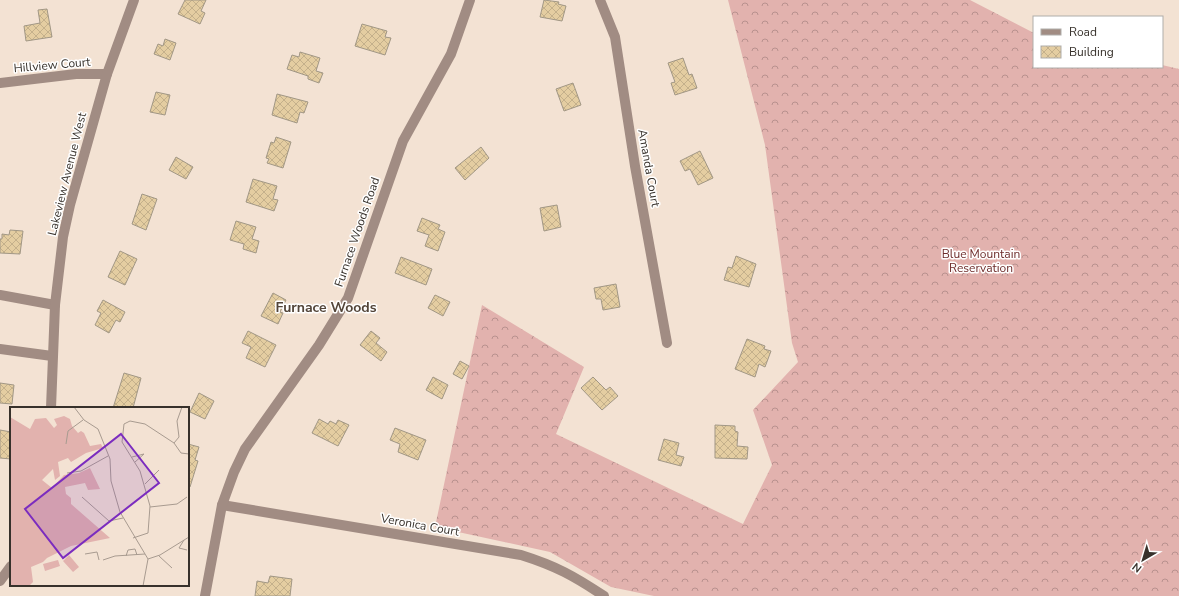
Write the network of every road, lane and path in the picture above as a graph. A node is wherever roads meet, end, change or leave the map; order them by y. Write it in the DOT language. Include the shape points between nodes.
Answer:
graph roads {
  1 [pos="134,0"];
  2 [pos="470,0"];
  3 [pos="600,0"];
  4 [pos="107,74"];
  5 [pos="0,83"];
  6 [pos="0,295"];
  7 [pos="55,305"];
  8 [pos="667,343"];
  9 [pos="0,349"];
  10 [pos="52,356"];
  11 [pos="51,407"];
  12 [pos="222,504"];
  13 [pos="10,567"];
  14 [pos="0,581"];
  15 [pos="205,596"];
  16 [pos="604,596"];
  1 -- 4 [label="street, Lakeview Avenue West"];
  2 -- 12 [label="street, Furnace Woods Road" via="451,54 403,141 348,298 319,345 244,449"];
  3 -- 8 [label="street, Amanda Court" via="615,37 635,171"];
  4 -- 5 [label="street, Hillview Court" via="76,74"];
  4 -- 7 [label="street, Lakeview Avenue West" via="68,212"];
  6 -- 7 [label="street"];
  7 -- 10 [label="street, Lakeview Avenue West"];
  9 -- 10 [label="street"];
  10 -- 11 [label="street, Lakeview Avenue West"];
  12 -- 15 [label="street, Furnace Woods Road"];
  12 -- 16 [label="street, Veronica Court" via="521,555 571,574"];
  13 -- 14 [label="street"];
}
